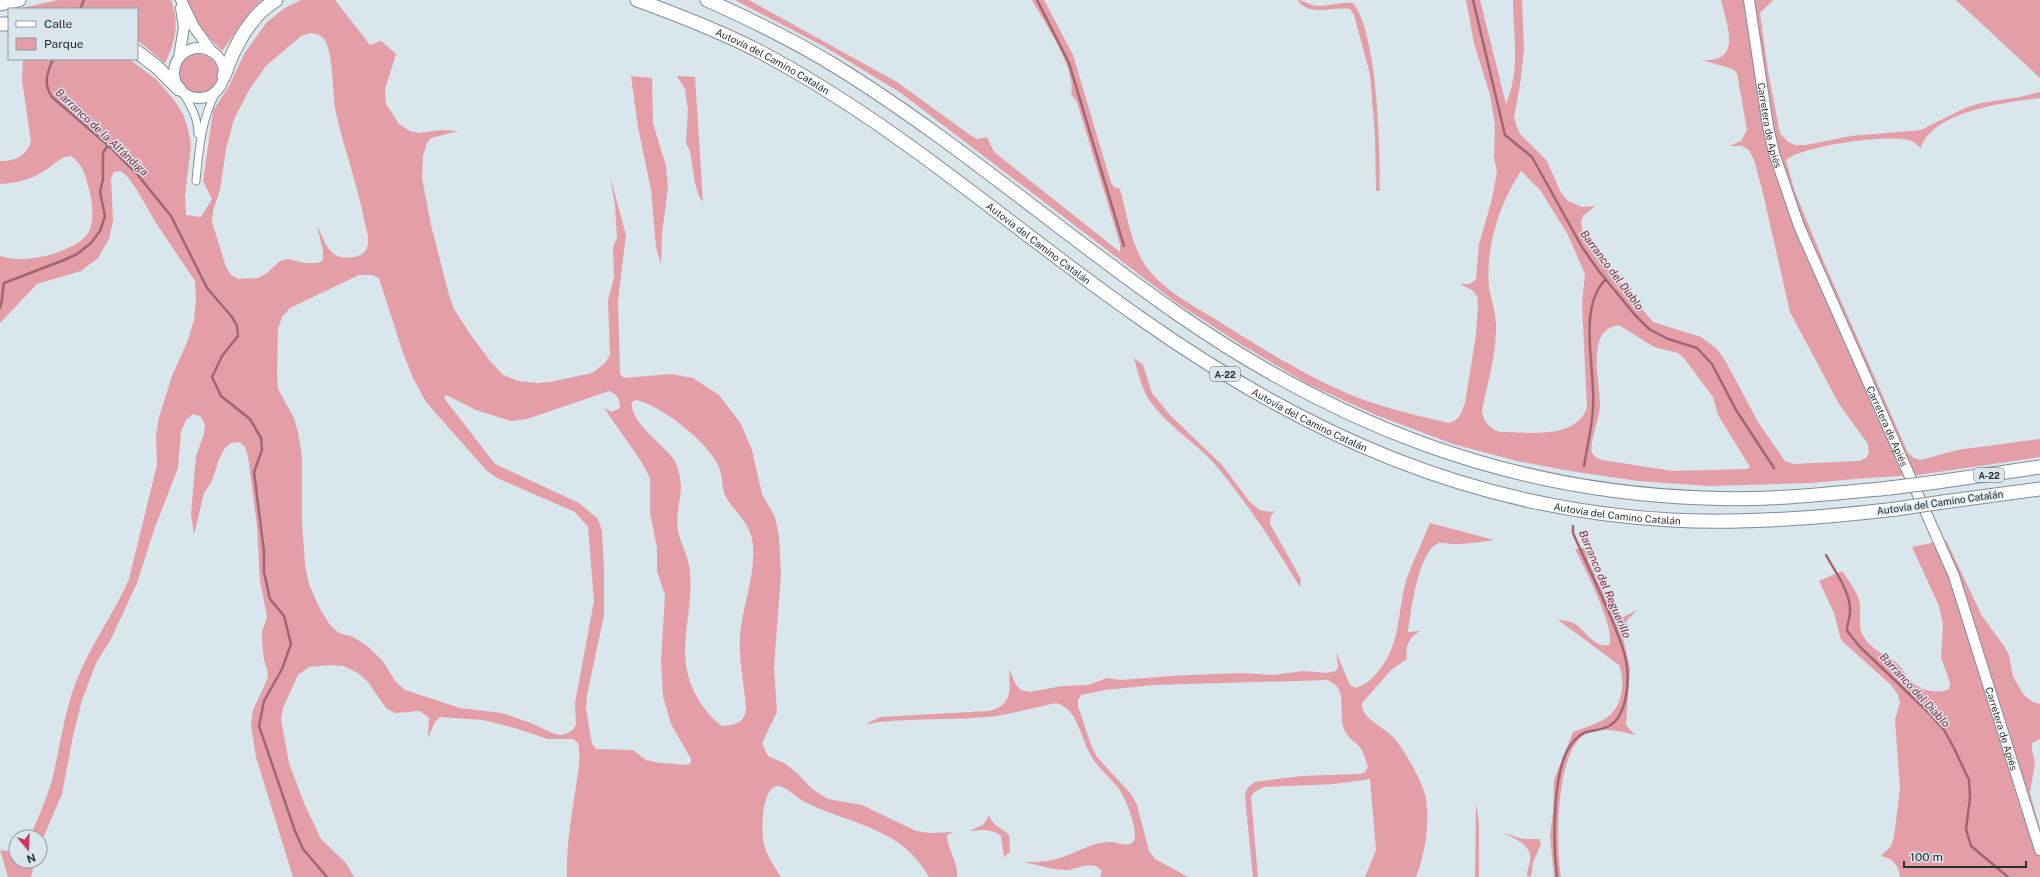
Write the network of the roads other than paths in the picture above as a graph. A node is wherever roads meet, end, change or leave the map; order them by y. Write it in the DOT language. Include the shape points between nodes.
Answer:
graph roads {
  1 [pos="19,0"];
  2 [pos="181,0"];
  3 [pos="276,0"];
  4 [pos="637,0"];
  5 [pos="707,0"];
  6 [pos="1749,0"];
  7 [pos="0,4"];
  8 [pos="212,52"];
  9 [pos="138,53"];
  10 [pos="179,57"];
  11 [pos="224,76"];
  12 [pos="181,91"];
  13 [pos="216,92"];
  14 [pos="198,159"];
  15 [pos="196,181"];
  16 [pos="2040,467"];
  17 [pos="2040,488"];
  18 [pos="2040,850"];
  1 -- 7 [label="highway"];
  2 -- 8 [label="street" via="194,27"];
  2 -- 10 [label="street" via="184,27"];
  3 -- 11 [label="highway" via="262,10 239,41"];
  4 -- 17 [label="highway, Autovía del Camino Catalán / A-22, bridge" via="725,35 809,79 914,148 1138,317 1259,395 1377,454 1453,481 1542,503 1623,516 1752,521 1896,509"];
  5 -- 16 [label="highway, Autovía del Camino Catalán / A-22, bridge" via="799,45 903,110 1130,280 1249,361 1310,395 1430,448 1557,482 1628,493 1708,498 1824,495"];
  6 -- 18 [label="street, Carretera de Apiés" via="1768,126 1786,190 1799,226 1954,576"];
  8 -- 10 [label="street" via="195,48"];
  8 -- 11 [label="street" via="222,62"];
  9 -- 12 [label="highway"];
  10 -- 12 [label="street" via="174,78"];
  11 -- 13 [label="street"];
  12 -- 13 [label="street" via="200,99"];
  12 -- 14 [label="street" via="196,118"];
  13 -- 14 [label="street" via="206,114"];
  14 -- 15 [label="street"];
}
